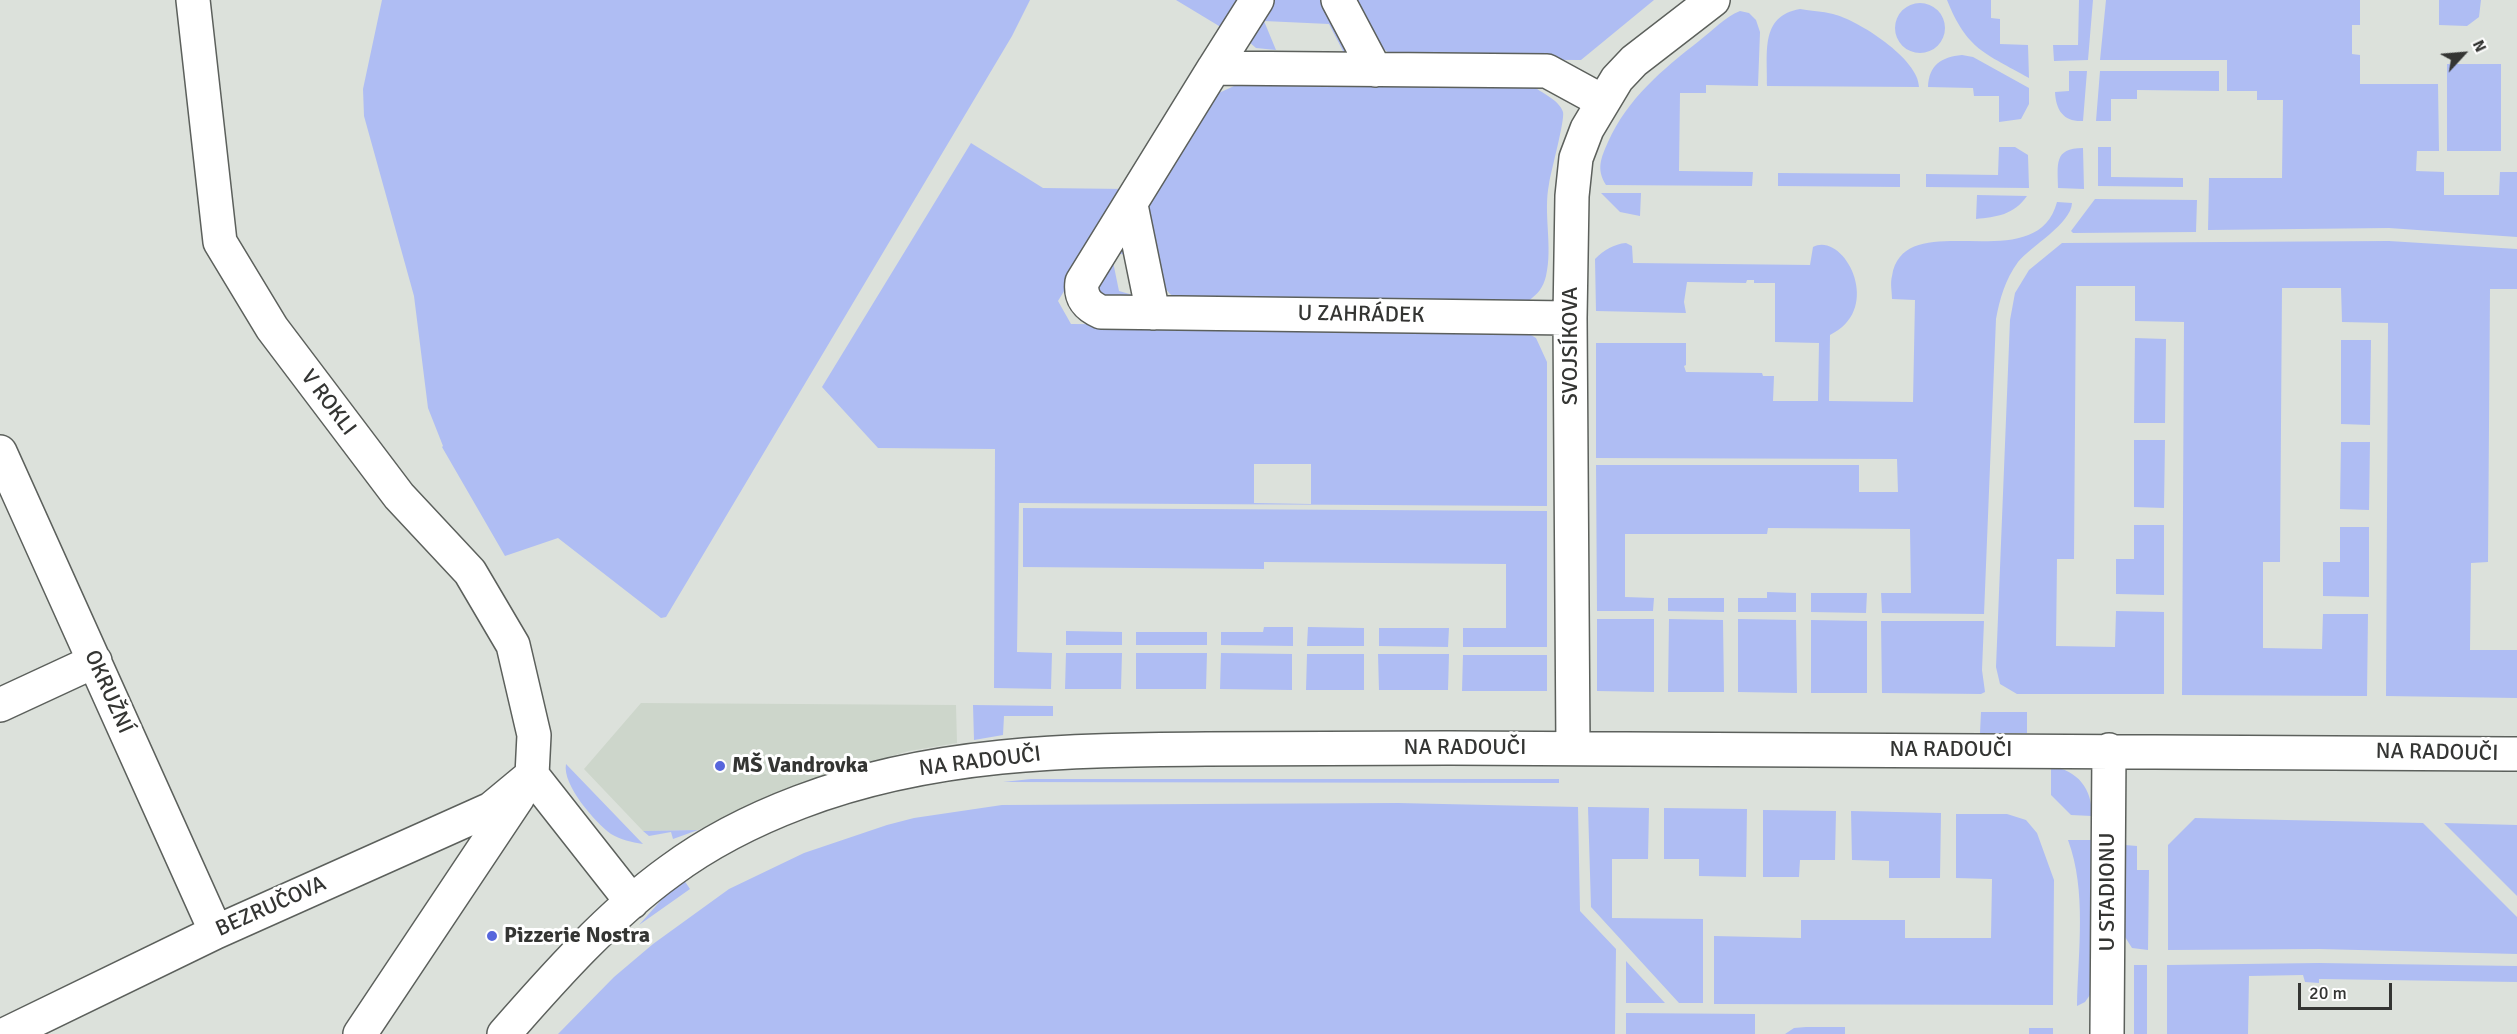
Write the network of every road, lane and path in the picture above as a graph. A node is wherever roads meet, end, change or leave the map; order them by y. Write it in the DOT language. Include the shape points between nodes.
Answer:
graph roads {
  1 [pos="193,0"];
  2 [pos="1257,0"];
  3 [pos="1338,0"];
  4 [pos="1713,0"];
  5 [pos="1214,68"];
  6 [pos="1375,70"];
  7 [pos="1602,101"];
  8 [pos="1131,205"];
  9 [pos="1153,313"];
  10 [pos="1570,318"];
  11 [pos="0,452"];
  12 [pos="95,661"];
  13 [pos="0,705"];
  14 [pos="1573,748"];
  15 [pos="2109,750"];
  16 [pos="2517,754"];
  17 [pos="532,775"];
  18 [pos="633,902"];
  19 [pos="216,932"];
  20 [pos="6,1034"];
  21 [pos="360,1034"];
  22 [pos="504,1034"];
  23 [pos="2107,1034"];
  1 -- 17 [label="street, V ROKLI" via="220,242 272,328 399,496 470,572 508,636 534,735"];
  2 -- 5 [label="street, U ZAHRÁDEK"];
  3 -- 6 [label="street"];
  4 -- 7 [label="street, SVOJSÍKOVA" via="1634,61"];
  5 -- 6 [label="street"];
  5 -- 8 [label="street, U ZAHRÁDEK"];
  6 -- 7 [label="street" via="1548,72"];
  7 -- 10 [label="street, SVOJSÍKOVA" via="1576,158"];
  8 -- 9 [label="street"];
  8 -- 9 [label="street, U ZAHRÁDEK" via="1082,282 1081,292 1092,309 1101,312"];
  9 -- 10 [label="street, U ZAHRÁDEK"];
  10 -- 14 [label="street, SVOJSÍKOVA"];
  11 -- 12 [label="street, OKRUŽNÍ"];
  12 -- 13 [label="street"];
  12 -- 19 [label="street, OKRUŽNÍ"];
  14 -- 15 [label="street, NA RADOUČI"];
  14 -- 18 [label="street, NA RADOUČI" via="1113,751 1003,756 925,767 857,783 772,814 685,861"];
  15 -- 16 [label="street, NA RADOUČI"];
  15 -- 23 [label="street, U STADIONU"];
  17 -- 18 [label="street"];
  17 -- 19 [label="street, BEZRUČOVA" via="491,809"];
  17 -- 21 [label="street"];
  18 -- 22 [label="street, NA RADOUČI"];
  19 -- 20 [label="street, BEZRUČOVA"];
}
